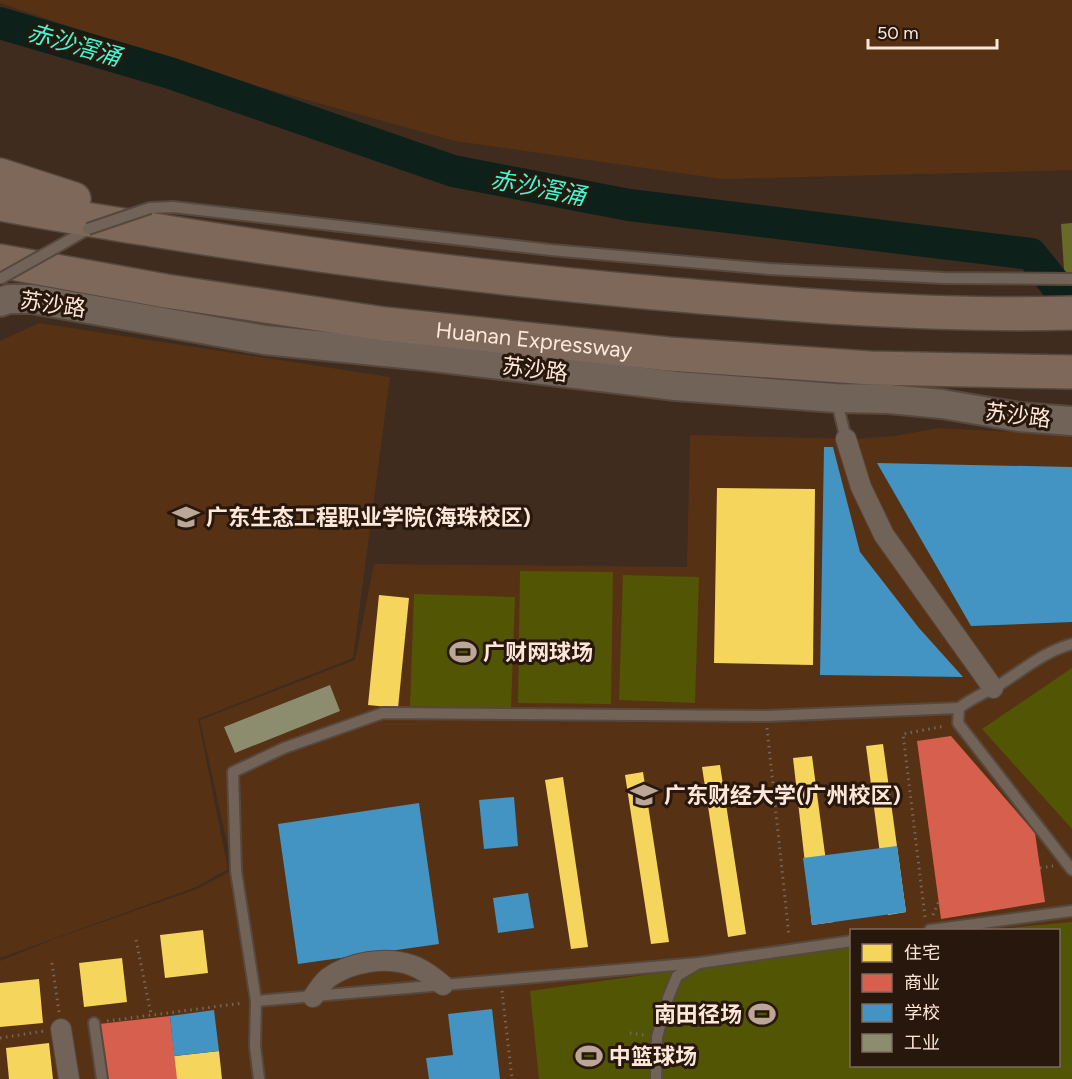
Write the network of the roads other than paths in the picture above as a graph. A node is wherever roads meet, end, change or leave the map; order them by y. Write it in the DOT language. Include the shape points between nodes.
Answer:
graph roads {
  1 [pos="0,175"];
  2 [pos="0,204"];
  3 [pos="223,241"];
  4 [pos="0,261"];
  5 [pos="0,279"];
  6 [pos="1072,279"];
  7 [pos="0,302"];
  8 [pos="1061,313"];
  9 [pos="1064,380"];
  10 [pos="836,398"];
  11 [pos="1072,421"];
  12 [pos="846,439"];
  13 [pos="1072,644"];
  14 [pos="993,688"];
  15 [pos="959,708"];
  16 [pos="1072,870"];
  17 [pos="1072,911"];
  18 [pos="937,929"];
  19 [pos="850,942"];
  20 [pos="699,963"];
  21 [pos="443,985"];
  22 [pos="313,997"];
  23 [pos="256,1001"];
  24 [pos="94,1023"];
  25 [pos="61,1029"];
  26 [pos="69,1079"];
  27 [pos="102,1079"];
  28 [pos="259,1079"];
  29 [pos="656,1079"];
  1 -- 3 [label="highway"];
  2 -- 3 [label="highway"];
  3 -- 8 [label="highway" via="417,269 685,296 909,311"];
  4 -- 9 [label="highway, Huanan Expressway" via="385,324 669,354"];
  5 -- 6 [label="lane, bridge" via="88,229 150,208 173,207 550,250 769,269"];
  7 -- 10 [label="street, 苏沙路" via="32,299 265,340 676,386"];
  10 -- 11 [label="street, 苏沙路" via="942,404"];
  10 -- 12 [label="lane"];
  12 -- 14 [label="street" via="861,487 884,535"];
  13 -- 14 [label="lane" via="1052,650"];
  14 -- 15 [label="lane"];
  15 -- 16 [label="lane" via="958,723"];
  15 -- 23 [label="lane" via="766,716 383,713 284,748 233,772 236,871"];
  17 -- 18 [label="lane"];
  19 -- 20 [label="lane"];
  20 -- 21 [label="lane"];
  20 -- 29 [label="lane" via="676,975 657,1037"];
  21 -- 22 [label="lane"];
  21 -- 22 [label="street" via="409,964 373,961 328,978"];
  22 -- 23 [label="lane"];
  23 -- 28 [label="lane"];
  24 -- 27 [label="lane"];
  25 -- 26 [label="street"];
}
